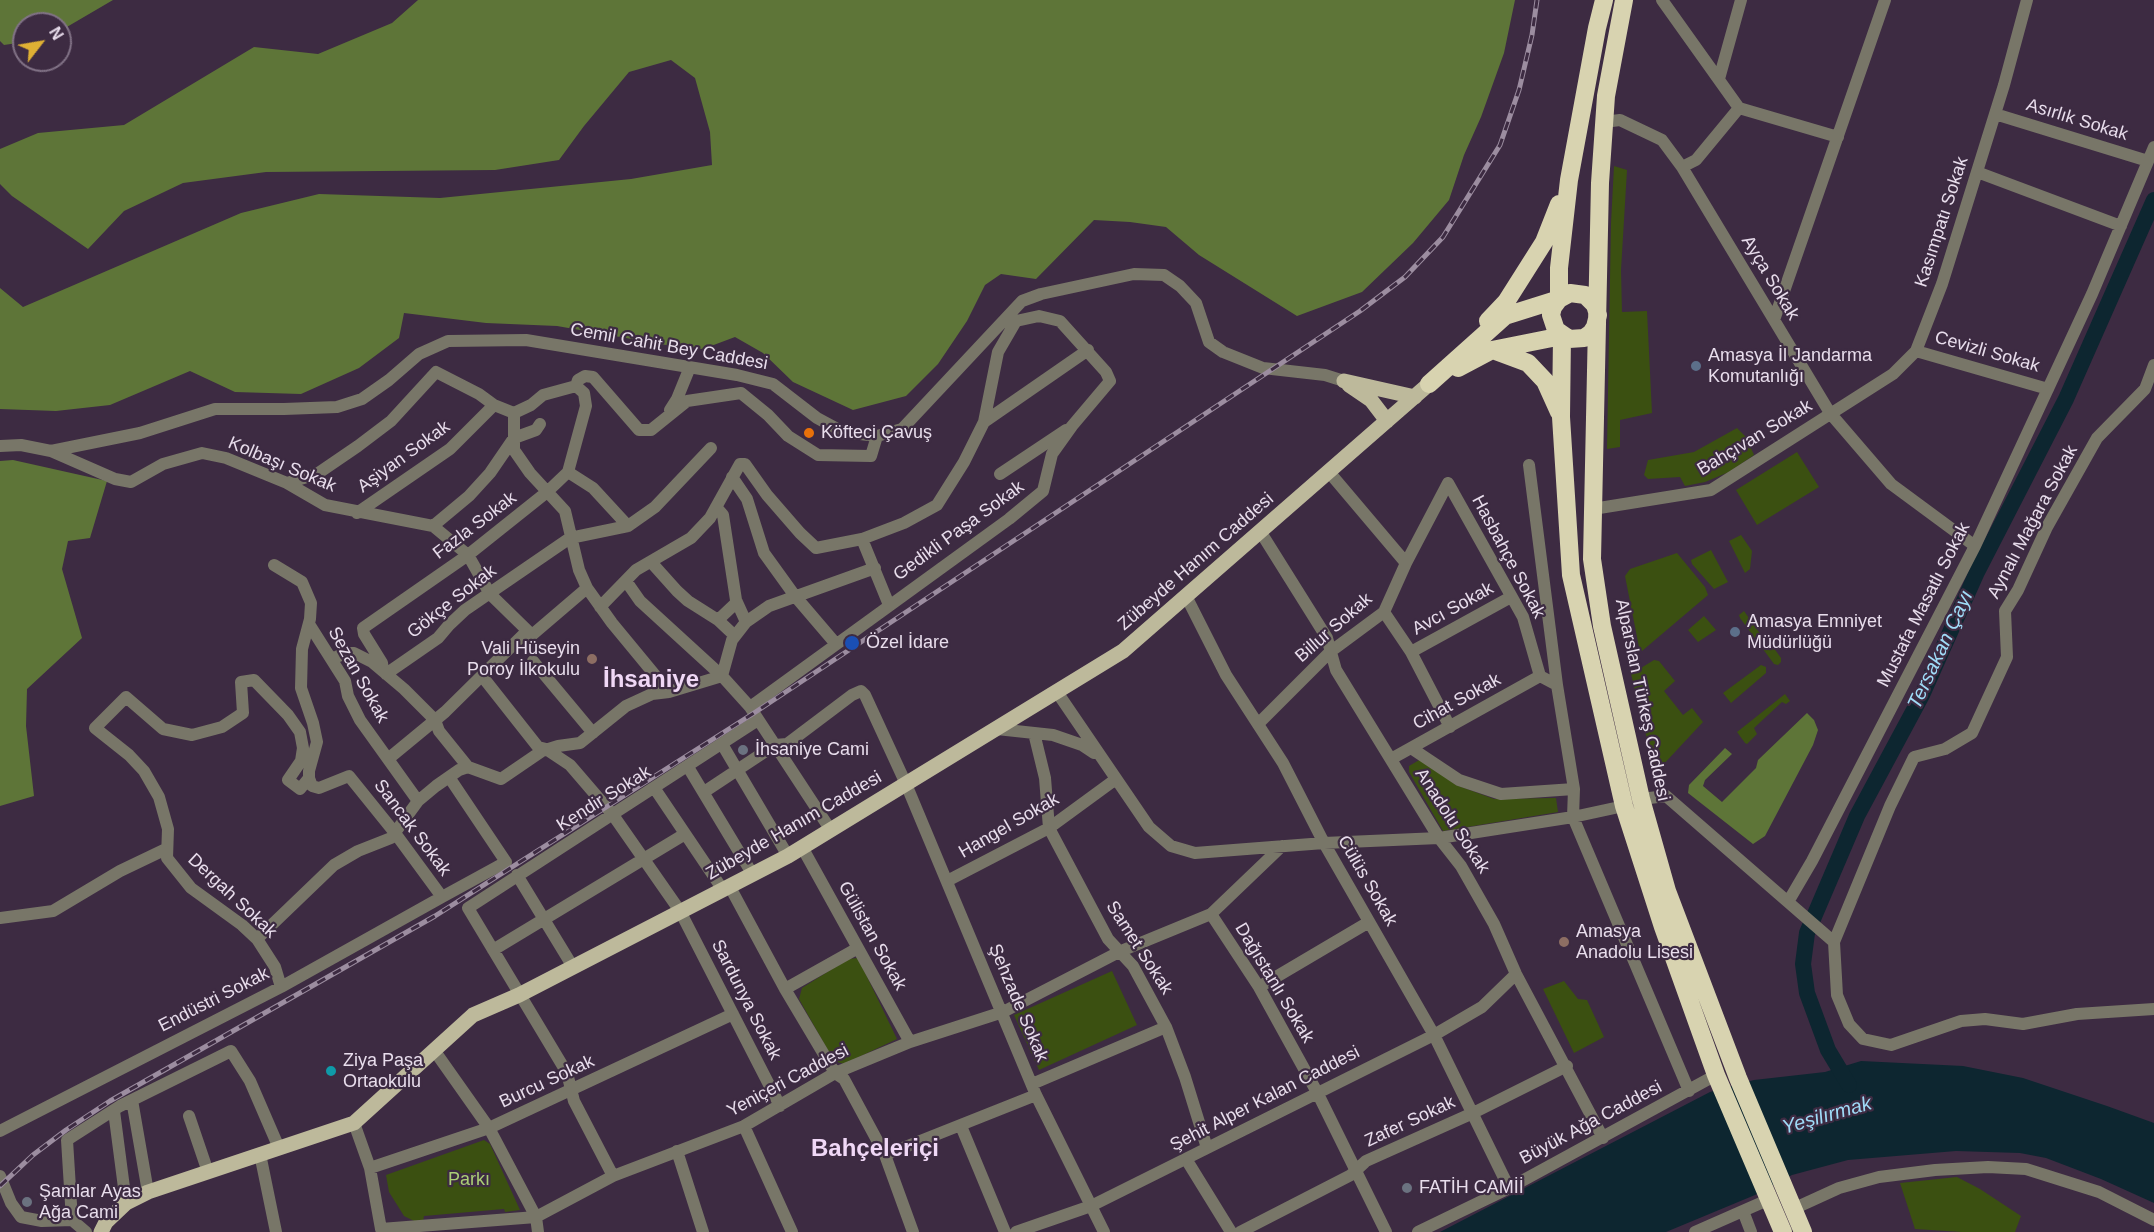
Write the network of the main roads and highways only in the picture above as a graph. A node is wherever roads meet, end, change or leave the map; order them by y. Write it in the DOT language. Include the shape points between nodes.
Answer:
graph roads {
  1 [pos="1604,0"];
  2 [pos="1624,0"];
  3 [pos="1569,180"];
  4 [pos="1559,299"];
  5 [pos="1598,315"];
  6 [pos="1562,336"];
  7 [pos="1492,350"];
  8 [pos="1429,384"];
  9 [pos="1414,397"];
  10 [pos="1561,417"];
  11 [pos="1387,421"];
  12 [pos="1632,802"];
  13 [pos="1774,1192"];
  14 [pos="101,1232"];
  15 [pos="1783,1232"];
  16 [pos="1803,1232"];
  1 -- 3 [label="highway"];
  2 -- 5 [label="highway, Alparslan Türkeş Caddesi" via="1606,96"];
  3 -- 4 [label="highway"];
  3 -- 8 [label="highway" via="1544,242 1506,302"];
  4 -- 5 [label="highway" via="1570,293 1584,295 1595,305"];
  4 -- 6 [label="highway" via="1551,315"];
  4 -- 8 [label="highway" via="1505,316"];
  5 -- 6 [label="highway" via="1595,327 1584,338"];
  5 -- 12 [label="highway, Alparslan Türkeş Caddesi" via="1592,559"];
  6 -- 7 [label="highway"];
  6 -- 10 [label="highway, Alparslan Türkeş Caddesi"];
  7 -- 8 [label="highway"];
  7 -- 10 [label="highway" via="1528,363 1545,381"];
  8 -- 9 [label="main road, Zübeyde Hanım Caddesi"];
  9 -- 11 [label="main road, Zübeyde Hanım Caddesi"];
  9 -- 11 [label="main road" via="1344,381 1371,400"];
  10 -- 12 [label="highway, Alparslan Türkeş Caddesi" via="1571,575"];
  11 -- 14 [label="main road, Zübeyde Hanım Caddesi" via="1123,651 788,856 473,1015 354,1123 148,1192 126,1203"];
  12 -- 13 [label="highway, Alparslan Türkeş Caddesi" via="1738,1078"];
  12 -- 13 [label="highway, Alparslan Türkeş Caddesi" via="1663,927 1718,1080"];
  13 -- 15 [label="highway"];
  13 -- 16 [label="highway" via="1793,1209"];
}
